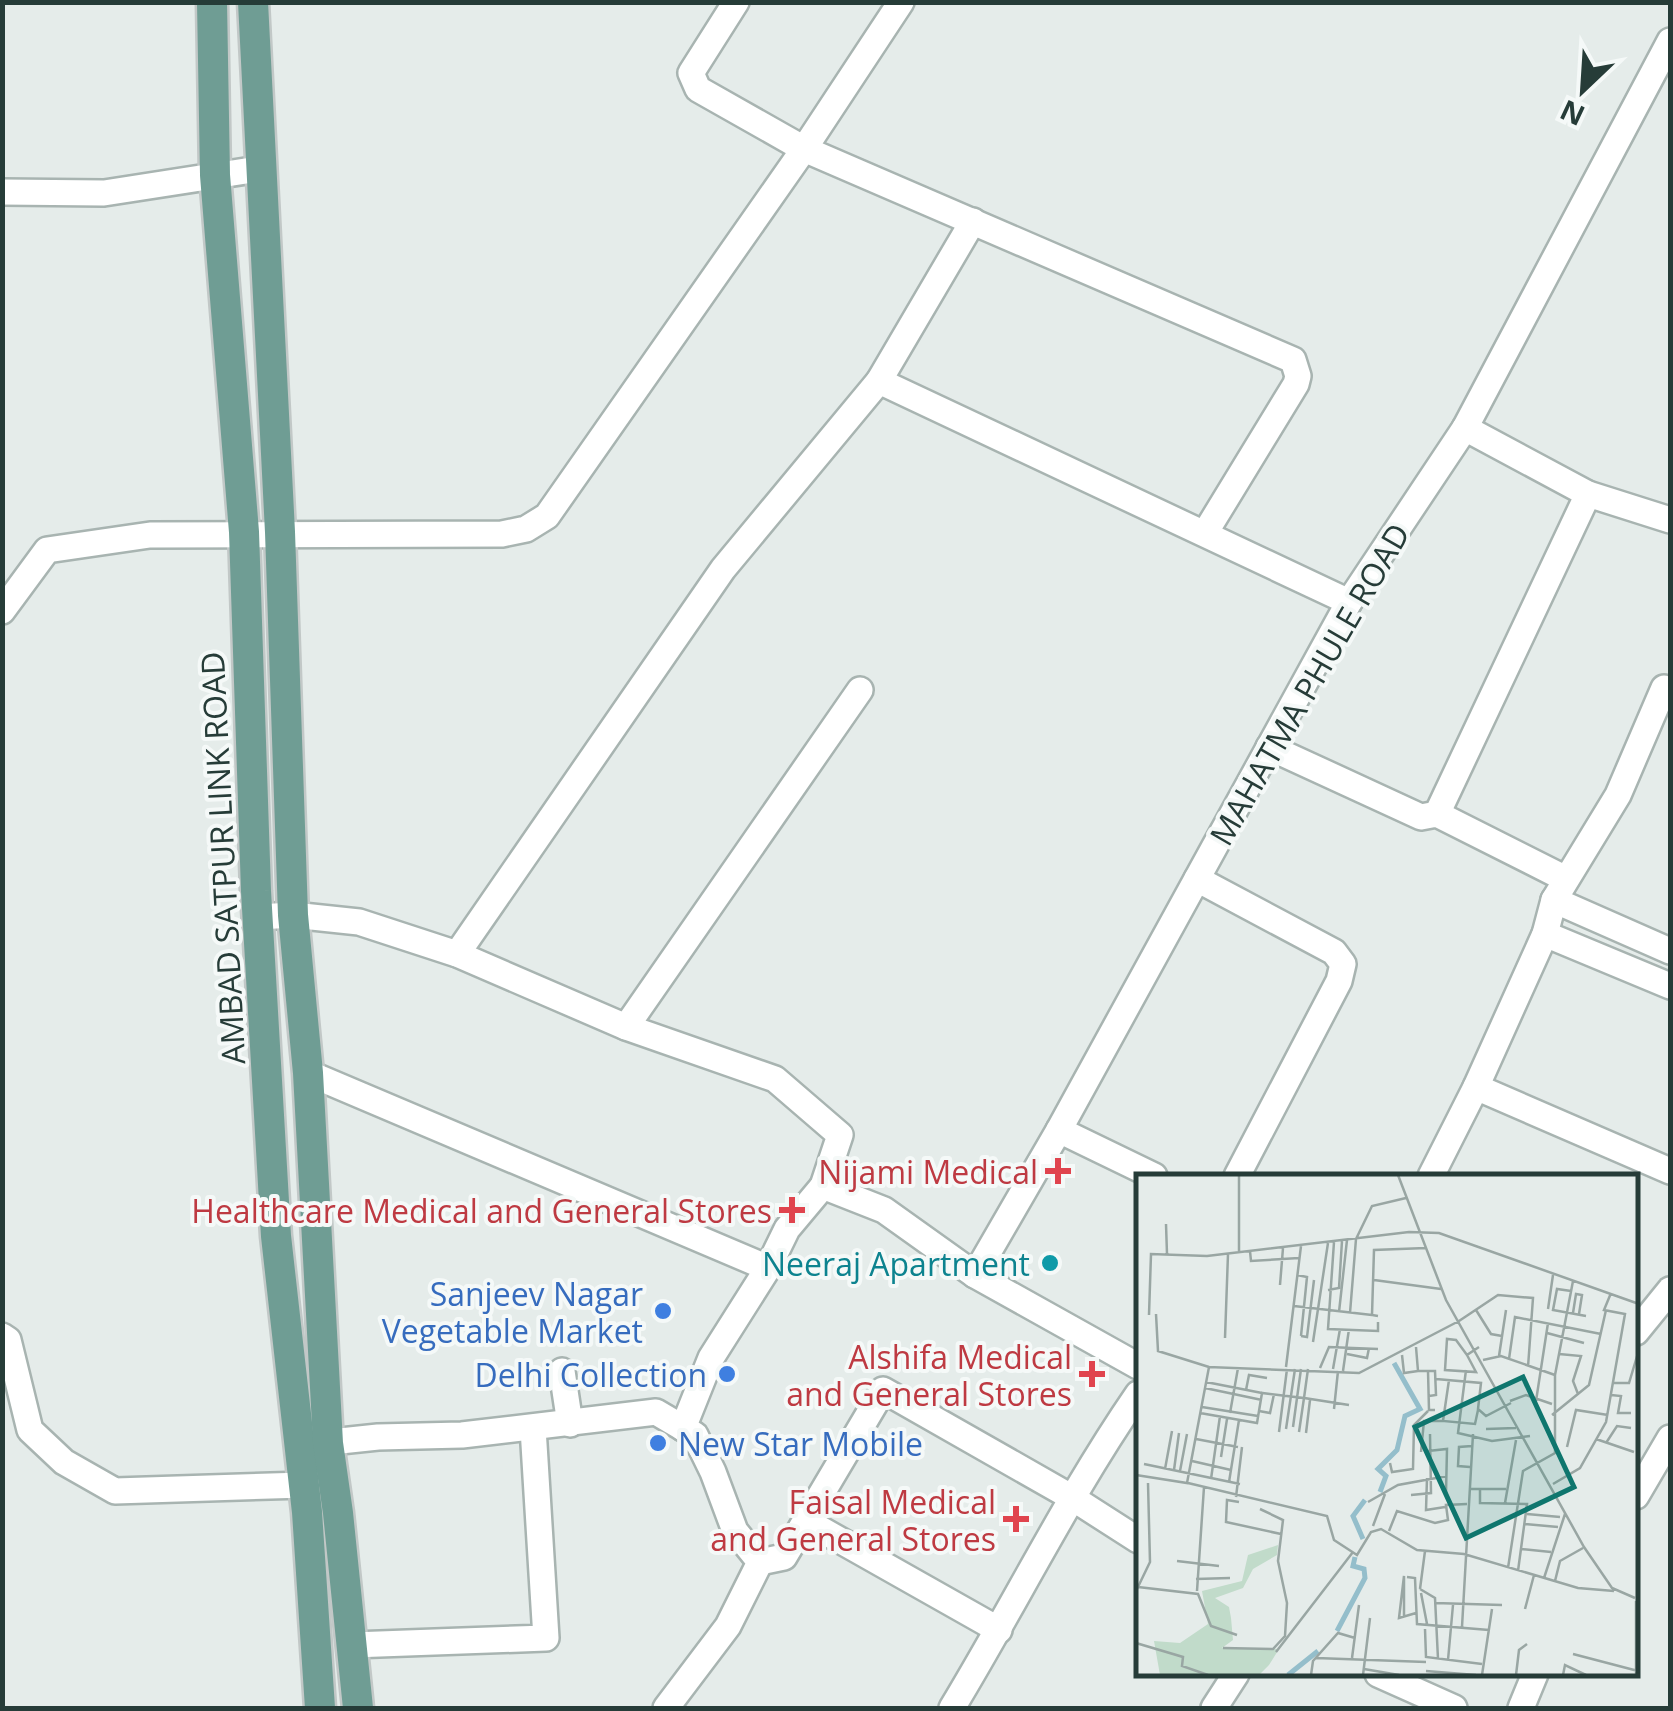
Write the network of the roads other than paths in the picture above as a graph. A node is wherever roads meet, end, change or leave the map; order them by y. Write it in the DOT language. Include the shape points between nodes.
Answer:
graph roads {
  1 [pos="212,2"];
  2 [pos="252,2"];
  3 [pos="736,2"];
  4 [pos="901,2"];
  5 [pos="1670,41"];
  6 [pos="804,150"];
  7 [pos="260,169"];
  8 [pos="215,175"];
  9 [pos="2,192"];
  10 [pos="973,221"];
  11 [pos="879,381"];
  12 [pos="1465,428"];
  13 [pos="1588,494"];
  14 [pos="1670,520"];
  15 [pos="244,532"];
  16 [pos="280,532"];
  17 [pos="1205,532"];
  18 [pos="1349,602"];
  19 [pos="2,611"];
  20 [pos="1664,688"];
  21 [pos="860,690"];
  22 [pos="1269,747"];
  23 [pos="1437,814"];
  24 [pos="1197,879"];
  25 [pos="1560,889"];
  26 [pos="293,914"];
  27 [pos="258,917"];
  28 [pos="1545,934"];
  29 [pos="1670,951"];
  30 [pos="457,954"];
  31 [pos="1670,986"];
  32 [pos="626,1027"];
  33 [pos="308,1073"];
  34 [pos="1476,1087"];
  35 [pos="1059,1130"];
  36 [pos="1670,1171"];
  37 [pos="1150,1174"];
  38 [pos="1237,1174"];
  39 [pos="1431,1174"];
  40 [pos="823,1186"];
  41 [pos="768,1268"];
  42 [pos="975,1275"];
  43 [pos="1670,1290"];
  44 [pos="1638,1325"];
  45 [pos="2,1336"];
  46 [pos="1136,1365"];
  47 [pos="562,1371"];
  48 [pos="1136,1397"];
  49 [pos="570,1424"];
  50 [pos="532,1428"];
  51 [pos="684,1428"];
  52 [pos="1670,1438"];
  53 [pos="314,1444"];
  54 [pos="304,1485"];
  55 [pos="1638,1493"];
  56 [pos="1070,1497"];
  57 [pos="806,1521"];
  58 [pos="1136,1539"];
  59 [pos="760,1562"];
  60 [pos="999,1630"];
  61 [pos="352,1645"];
  62 [pos="1235,1676"];
  63 [pos="1382,1676"];
  64 [pos="1534,1676"];
  65 [pos="320,1708"];
  66 [pos="358,1708"];
  67 [pos="666,1708"];
  68 [pos="952,1708"];
  69 [pos="1214,1708"];
  70 [pos="1454,1708"];
  71 [pos="1521,1708"];
  1 -- 8 [label="main road, AMBAD SATPUR LINK ROAD"];
  2 -- 7 [label="main road, AMBAD SATPUR LINK ROAD"];
  3 -- 6 [label="street" via="692,80"];
  4 -- 6 [label="street"];
  5 -- 12 [label="street, MAHATMA PHULE ROAD"];
  6 -- 10 [label="street"];
  6 -- 16 [label="street" via="535,525 502,534"];
  7 -- 8 [label="street"];
  7 -- 16 [label="main road, AMBAD SATPUR LINK ROAD"];
  8 -- 9 [label="street" via="104,193"];
  8 -- 15 [label="main road, AMBAD SATPUR LINK ROAD"];
  10 -- 11 [label="street"];
  10 -- 17 [label="street" via="1293,360 1296,384"];
  11 -- 17 [label="street"];
  11 -- 30 [label="street" via="723,569"];
  12 -- 13 [label="street"];
  12 -- 18 [label="street, MAHATMA PHULE ROAD"];
  13 -- 14 [label="street"];
  13 -- 23 [label="street"];
  15 -- 16 [label="street"];
  15 -- 19 [label="street" via="150,535 47,550"];
  15 -- 27 [label="main road, AMBAD SATPUR LINK ROAD"];
  16 -- 26 [label="main road, AMBAD SATPUR LINK ROAD"];
  17 -- 18 [label="street"];
  18 -- 22 [label="street, MAHATMA PHULE ROAD"];
  20 -- 25 [label="street" via="1618,794"];
  21 -- 32 [label="street"];
  22 -- 23 [label="street" via="1420,817"];
  22 -- 24 [label="street, MAHATMA PHULE ROAD"];
  23 -- 25 [label="street"];
  24 -- 35 [label="street, MAHATMA PHULE ROAD"];
  24 -- 38 [label="street" via="1334,952 1343,964"];
  25 -- 28 [label="street"];
  25 -- 29 [label="street"];
  26 -- 27 [label="street"];
  26 -- 30 [label="street" via="359,922"];
  26 -- 33 [label="main road, AMBAD SATPUR LINK ROAD"];
  27 -- 53 [label="main road, AMBAD SATPUR LINK ROAD" via="276,1236"];
  28 -- 31 [label="street"];
  28 -- 34 [label="street"];
  30 -- 32 [label="street"];
  32 -- 40 [label="street" via="774,1079 840,1135"];
  33 -- 41 [label="street"];
  33 -- 53 [label="main road, AMBAD SATPUR LINK ROAD"];
  34 -- 36 [label="street"];
  34 -- 39 [label="street"];
  35 -- 37 [label="street"];
  35 -- 42 [label="street, MAHATMA PHULE ROAD"];
  40 -- 41 [label="street" via="787,1229"];
  40 -- 42 [label="street" via="884,1210"];
  41 -- 51 [label="street" via="711,1358"];
  42 -- 46 [label="street"];
  43 -- 44 [label="street"];
  45 -- 54 [label="street" via="30,1430 64,1462 115,1491"];
  47 -- 49 [label="street"];
  48 -- 56 [label="street"];
  49 -- 50 [label="street"];
  49 -- 51 [label="street" via="656,1412"];
  50 -- 53 [label="street"];
  50 -- 61 [label="street" via="546,1638"];
  51 -- 59 [label="street" via="695,1435 714,1472 735,1531"];
  52 -- 55 [label="street"];
  53 -- 54 [label="main road, AMBAD SATPUR LINK ROAD"];
  53 -- 61 [label="main road, AMBAD SATPUR LINK ROAD"];
  54 -- 65 [label="main road, AMBAD SATPUR LINK ROAD"];
  56 -- 57 [label="street" via="883,1390"];
  56 -- 58 [label="street"];
  56 -- 60 [label="street"];
  57 -- 59 [label="street" via="784,1557"];
  57 -- 60 [label="street"];
  59 -- 67 [label="street" via="728,1626"];
  60 -- 68 [label="street"];
  61 -- 66 [label="main road, AMBAD SATPUR LINK ROAD"];
  62 -- 69 [label="street"];
  63 -- 70 [label="street"];
  64 -- 71 [label="street"];
}
